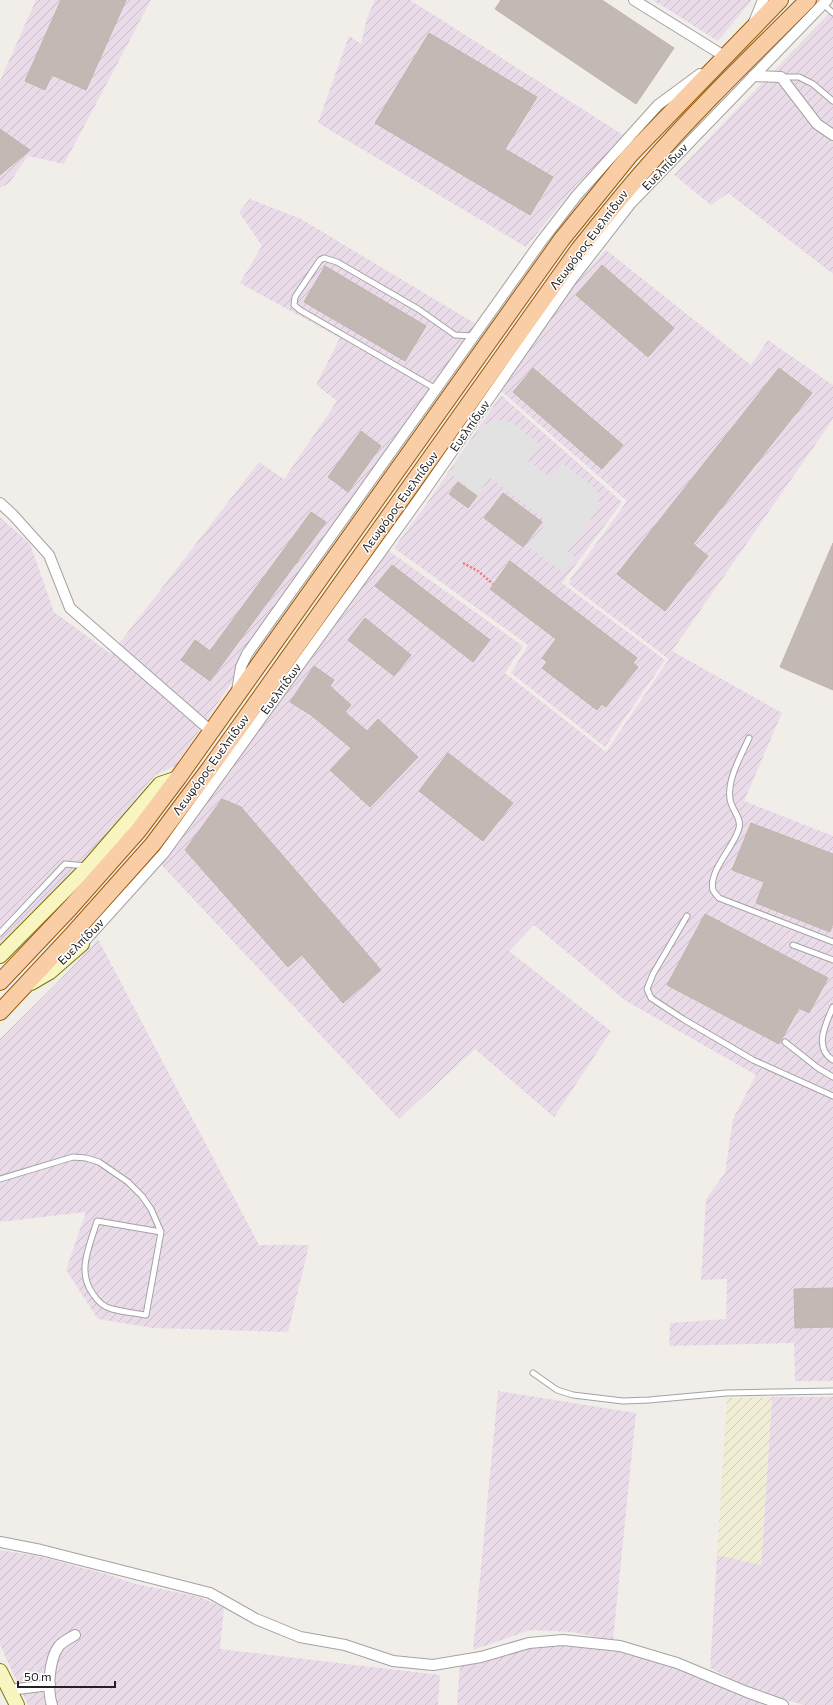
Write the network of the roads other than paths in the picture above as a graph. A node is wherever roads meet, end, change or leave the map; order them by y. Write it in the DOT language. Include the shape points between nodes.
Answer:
graph roads {
  1 [pos="634,0"];
  2 [pos="763,0"];
  3 [pos="780,0"];
  4 [pos="819,1"];
  5 [pos="833,13"];
  6 [pos="753,27"];
  7 [pos="724,56"];
  8 [pos="752,76"];
  9 [pos="781,77"];
  10 [pos="833,101"];
  11 [pos="833,135"];
  12 [pos="531,329"];
  13 [pos="481,341"];
  14 [pos="436,389"];
  15 [pos="0,503"];
  16 [pos="236,697"];
  17 [pos="212,732"];
  18 [pos="749,738"];
  19 [pos="178,778"];
  20 [pos="89,866"];
  21 [pos="64,903"];
  22 [pos="687,916"];
  23 [pos="0,933"];
  24 [pos="833,942"];
  25 [pos="793,945"];
  26 [pos="0,956"];
  27 [pos="833,960"];
  28 [pos="0,982"];
  29 [pos="833,1007"];
  30 [pos="0,1012"];
  31 [pos="785,1042"];
  32 [pos="833,1060"];
  33 [pos="833,1077"];
  34 [pos="833,1096"];
  35 [pos="0,1180"];
  36 [pos="161,1232"];
  37 [pos="533,1373"];
  38 [pos="833,1391"];
  39 [pos="0,1542"];
  40 [pos="75,1635"];
  41 [pos="0,1671"];
  42 [pos="50,1685"];
  43 [pos="9,1690"];
  44 [pos="17,1705"];
  45 [pos="52,1705"];
  46 [pos="783,1705"];
  1 -- 7 [label="street"];
  2 -- 6 [label="street"];
  3 -- 6 [label="main road, Λεωφόρος Ευελπίδων"];
  4 -- 5 [label="lane"];
  4 -- 8 [label="street, Ευελπίδων"];
  4 -- 12 [label="main road, Λεωφόρος Ευελπίδων" via="688,121 645,168 579,249"];
  6 -- 7 [label="main road, Λεωφόρος Ευελπίδων"];
  7 -- 13 [label="main road, Λεωφόρος Ευελπίδων" via="630,155"];
  8 -- 9 [label="street"];
  8 -- 12 [label="street, Ευελπίδων" via="631,203"];
  9 -- 10 [label="lane" via="799,77 813,84"];
  9 -- 11 [label="street" via="817,124"];
  12 -- 30 [label="main road, Λεωφόρος Ευελπίδων" via="158,849 76,940 21,989"];
  13 -- 14 [label="street"];
  13 -- 14 [label="lane" via="455,335 418,309 337,262 324,258 320,260 295,297 294,305"];
  13 -- 16 [label="main road, Λεωφόρος Ευελπίδων"];
  14 -- 16 [label="street" via="247,654 241,667"];
  15 -- 17 [label="street" via="49,555 70,608"];
  16 -- 17 [label="main road, Λεωφόρος Ευελπίδων"];
  17 -- 19 [label="main road, Λεωφόρος Ευελπίδων"];
  18 -- 24 [label="lane" via="731,781 730,800 740,828 715,874 713,891 719,898"];
  19 -- 20 [label="street" via="160,784"];
  19 -- 21 [label="main road, Λεωφόρος Ευελπίδων" via="138,831"];
  20 -- 21 [label="street"];
  20 -- 23 [label="lane" via="65,864"];
  21 -- 26 [label="street"];
  21 -- 28 [label="main road, Λεωφόρος Ευελπίδων"];
  22 -- 34 [label="lane" via="647,989 651,998 753,1060"];
  25 -- 27 [label="lane"];
  29 -- 32 [label="lane" via="822,1032 823,1047"];
  31 -- 33 [label="lane"];
  35 -- 36 [label="lane" via="73,1157 99,1162 128,1182 142,1196"];
  36 -- 36 [label="lane" via="146,1315 112,1309 98,1301 87,1285 84,1275 84,1265 97,1221"];
  37 -- 38 [label="lane" via="557,1390 573,1395 623,1401 726,1393"];
  39 -- 46 [label="street" via="210,1593 256,1619 300,1637 345,1645 393,1661 433,1665 481,1657 529,1643 577,1641 620,1646 677,1663"];
  40 -- 42 [label="street" via="59,1646 50,1667"];
  41 -- 43 [label="street"];
  42 -- 43 [label="street"];
  42 -- 45 [label="street" via="49,1697"];
  43 -- 44 [label="street"];
}
